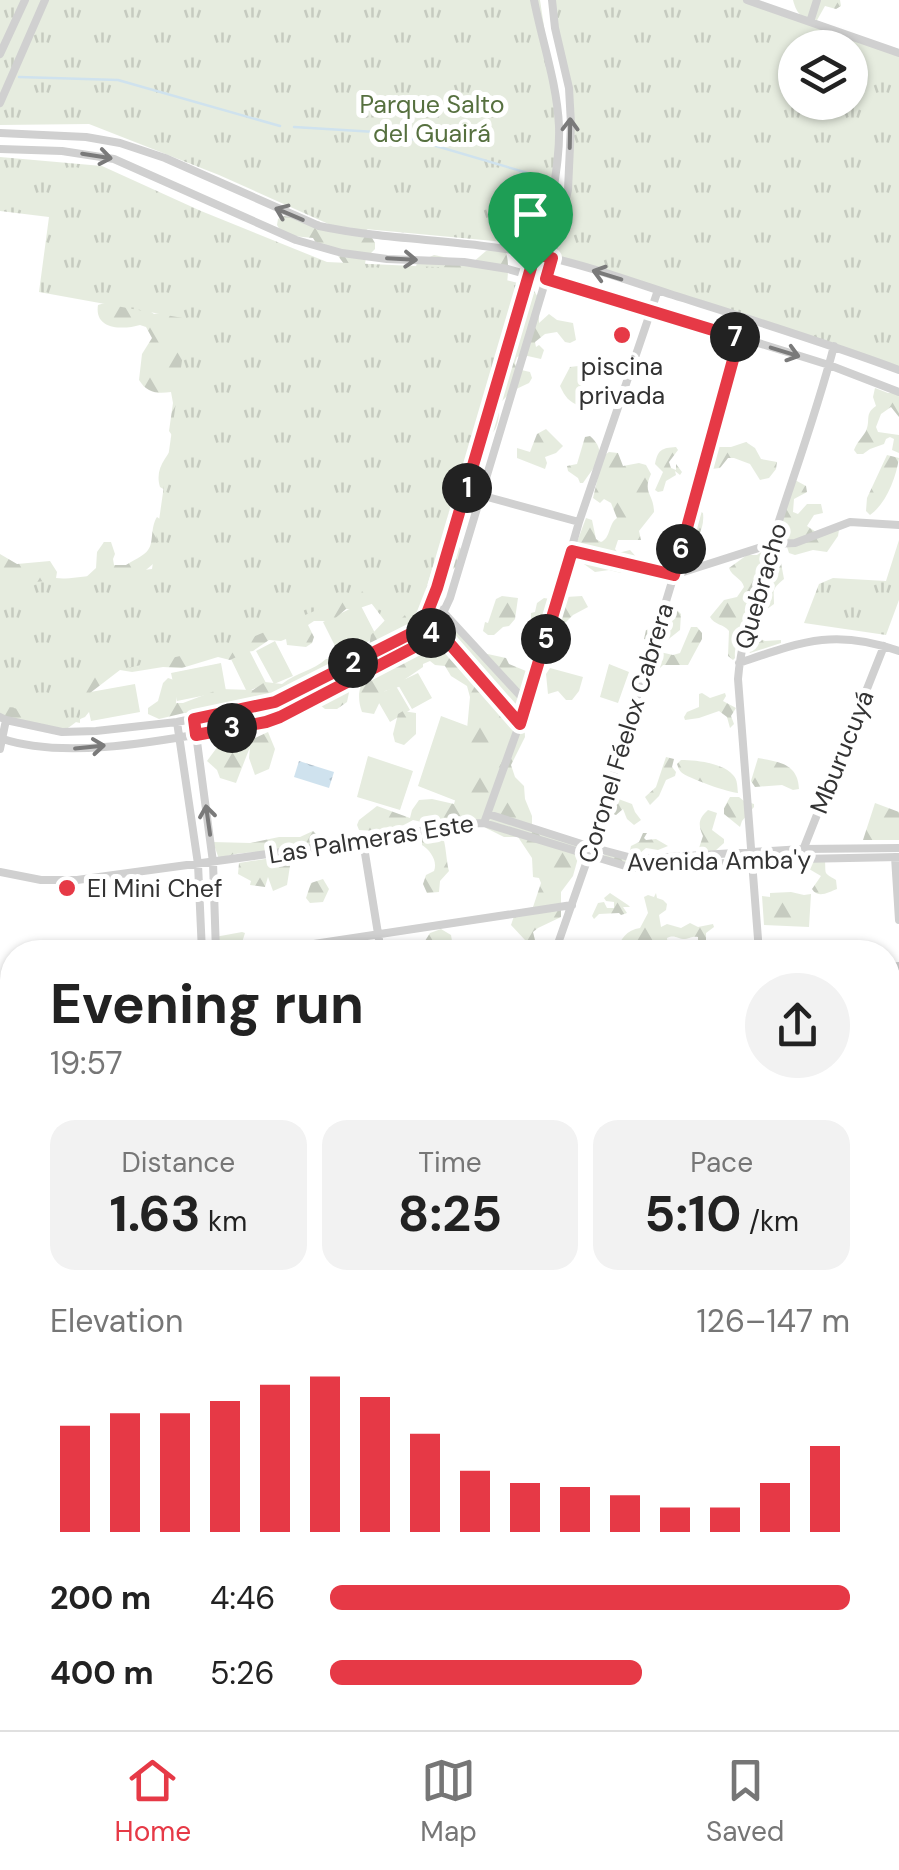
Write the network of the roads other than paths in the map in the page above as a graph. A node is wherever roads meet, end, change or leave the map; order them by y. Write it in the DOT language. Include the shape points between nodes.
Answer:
graph roads {
  1 [pos="25,0"];
  2 [pos="45,0"];
  3 [pos="534,0"];
  4 [pos="552,0"];
  5 [pos="747,0"];
  6 [pos="817,0"];
  7 [pos="810,22"];
  8 [pos="899,53"];
  9 [pos="0,54"];
  10 [pos="0,102"];
  11 [pos="0,134"];
  12 [pos="0,149"];
  13 [pos="535,254"];
  14 [pos="552,258"];
  15 [pos="530,274"];
  16 [pos="546,279"];
  17 [pos="658,290"];
  18 [pos="652,310"];
  19 [pos="739,338"];
  20 [pos="834,346"];
  21 [pos="829,365"];
  22 [pos="899,370"];
  23 [pos="899,392"];
  24 [pos="480,496"];
  25 [pos="579,522"];
  26 [pos="899,525"];
  27 [pos="771,544"];
  28 [pos="572,551"];
  29 [pos="674,575"];
  30 [pos="432,603"];
  31 [pos="444,612"];
  32 [pos="426,616"];
  33 [pos="436,628"];
  34 [pos="884,646"];
  35 [pos="899,651"];
  36 [pos="740,663"];
  37 [pos="275,702"];
  38 [pos="527,703"];
  39 [pos="280,717"];
  40 [pos="3,718"];
  41 [pos="194,719"];
  42 [pos="178,722"];
  43 [pos="520,724"];
  44 [pos="196,735"];
  45 [pos="180,737"];
  46 [pos="1,742"];
  47 [pos="486,819"];
  48 [pos="363,841"];
  49 [pos="803,849"];
  50 [pos="590,851"];
  51 [pos="897,853"];
  52 [pos="753,857"];
  53 [pos="799,859"];
  54 [pos="214,862"];
  55 [pos="198,864"];
  56 [pos="0,872"];
  57 [pos="572,905"];
  58 [pos="899,920"];
  59 [pos="378,935"];
  60 [pos="201,940"];
  61 [pos="216,940"];
  62 [pos="344,940"];
  63 [pos="379,940"];
  64 [pos="559,940"];
  65 [pos="757,940"];
  1 -- 9 [label="street"];
  2 -- 10 [label="street"];
  3 -- 13 [label="street" via="559,126 551,206"];
  14 -- 4 [label="street, one-way" via="568,190 571,124"];
  5 -- 7 [label="street"];
  6 -- 7 [label="street"];
  7 -- 8 [label="street"];
  13 -- 11 [label="street, one-way" via="320,226 120,143"];
  12 -- 15 [label="street, one-way" via="114,158 296,240 342,253"];
  13 -- 14 [label="street"];
  13 -- 15 [label="street"];
  14 -- 16 [label="street"];
  17 -- 14 [label="street, one-way"];
  15 -- 16 [label="street"];
  15 -- 30 [label="street"];
  16 -- 18 [label="street"];
  16 -- 24 [label="street"];
  17 -- 18 [label="street, Las Palmeras Este"];
  17 -- 20 [label="street"];
  18 -- 19 [label="street"];
  18 -- 25 [label="street, Las Palmeras Este"];
  19 -- 21 [label="street, one-way"];
  19 -- 29 [label="street, Coronel Féelox Cabrera"];
  20 -- 21 [label="street, Quebracho"];
  20 -- 22 [label="street"];
  21 -- 23 [label="street"];
  21 -- 27 [label="street, Quebracho"];
  24 -- 25 [label="street"];
  24 -- 31 [label="street"];
  25 -- 28 [label="street, Las Palmeras Este"];
  26 -- 27 [label="street" via="850,522 795,543"];
  27 -- 29 [label="street"];
  27 -- 36 [label="street, Quebracho"];
  28 -- 29 [label="street"];
  28 -- 38 [label="street, Las Palmeras Este"];
  29 -- 50 [label="street, Coronel Féelox Cabrera"];
  30 -- 31 [label="street"];
  30 -- 32 [label="street"];
  31 -- 33 [label="street"];
  31 -- 38 [label="street"];
  32 -- 33 [label="street"];
  32 -- 37 [label="street" via="416,631"];
  33 -- 39 [label="street" via="422,643"];
  33 -- 43 [label="street"];
  34 -- 35 [label="street"];
  34 -- 36 [label="street" via="851,638 801,642"];
  34 -- 49 [label="street, Mburucuyá"];
  36 -- 52 [label="street, Quebracho"];
  37 -- 39 [label="street"];
  37 -- 41 [label="street"];
  38 -- 43 [label="street, Las Palmeras Este"];
  39 -- 44 [label="street"];
  40 -- 42 [label="street" via="62,732"];
  40 -- 46 [label="street"];
  41 -- 42 [label="street"];
  41 -- 44 [label="street"];
  42 -- 45 [label="street"];
  43 -- 47 [label="street, Las Palmeras Este"];
  44 -- 45 [label="street"];
  54 -- 44 [label="street, one-way"];
  46 -- 45 [label="street, one-way" via="74,749"];
  45 -- 55 [label="street"];
  47 -- 48 [label="street, Las Palmeras Este"];
  47 -- 50 [label="street, Avenida Amba'y"];
  48 -- 54 [label="street, Las Palmeras Este"];
  48 -- 59 [label="street"];
  49 -- 51 [label="street, Avenida Amba'y"];
  49 -- 52 [label="street, Avenida Amba'y"];
  49 -- 53 [label="street, Mburucuyá"];
  50 -- 52 [label="street, Avenida Amba'y" via="632,868"];
  50 -- 57 [label="street, Coronel Féelox Cabrera"];
  51 -- 53 [label="street, Avenida Amba'y"];
  51 -- 58 [label="street"];
  52 -- 53 [label="street, Avenida Amba'y"];
  52 -- 65 [label="street, Quebracho"];
  54 -- 55 [label="street, Las Palmeras Este"];
  54 -- 61 [label="street"];
  55 -- 56 [label="street, Las Palmeras Este" via="78,880"];
  55 -- 60 [label="street"];
  57 -- 59 [label="street"];
  57 -- 64 [label="street, Coronel Féelox Cabrera"];
  59 -- 62 [label="street"];
  59 -- 63 [label="street"];
}
